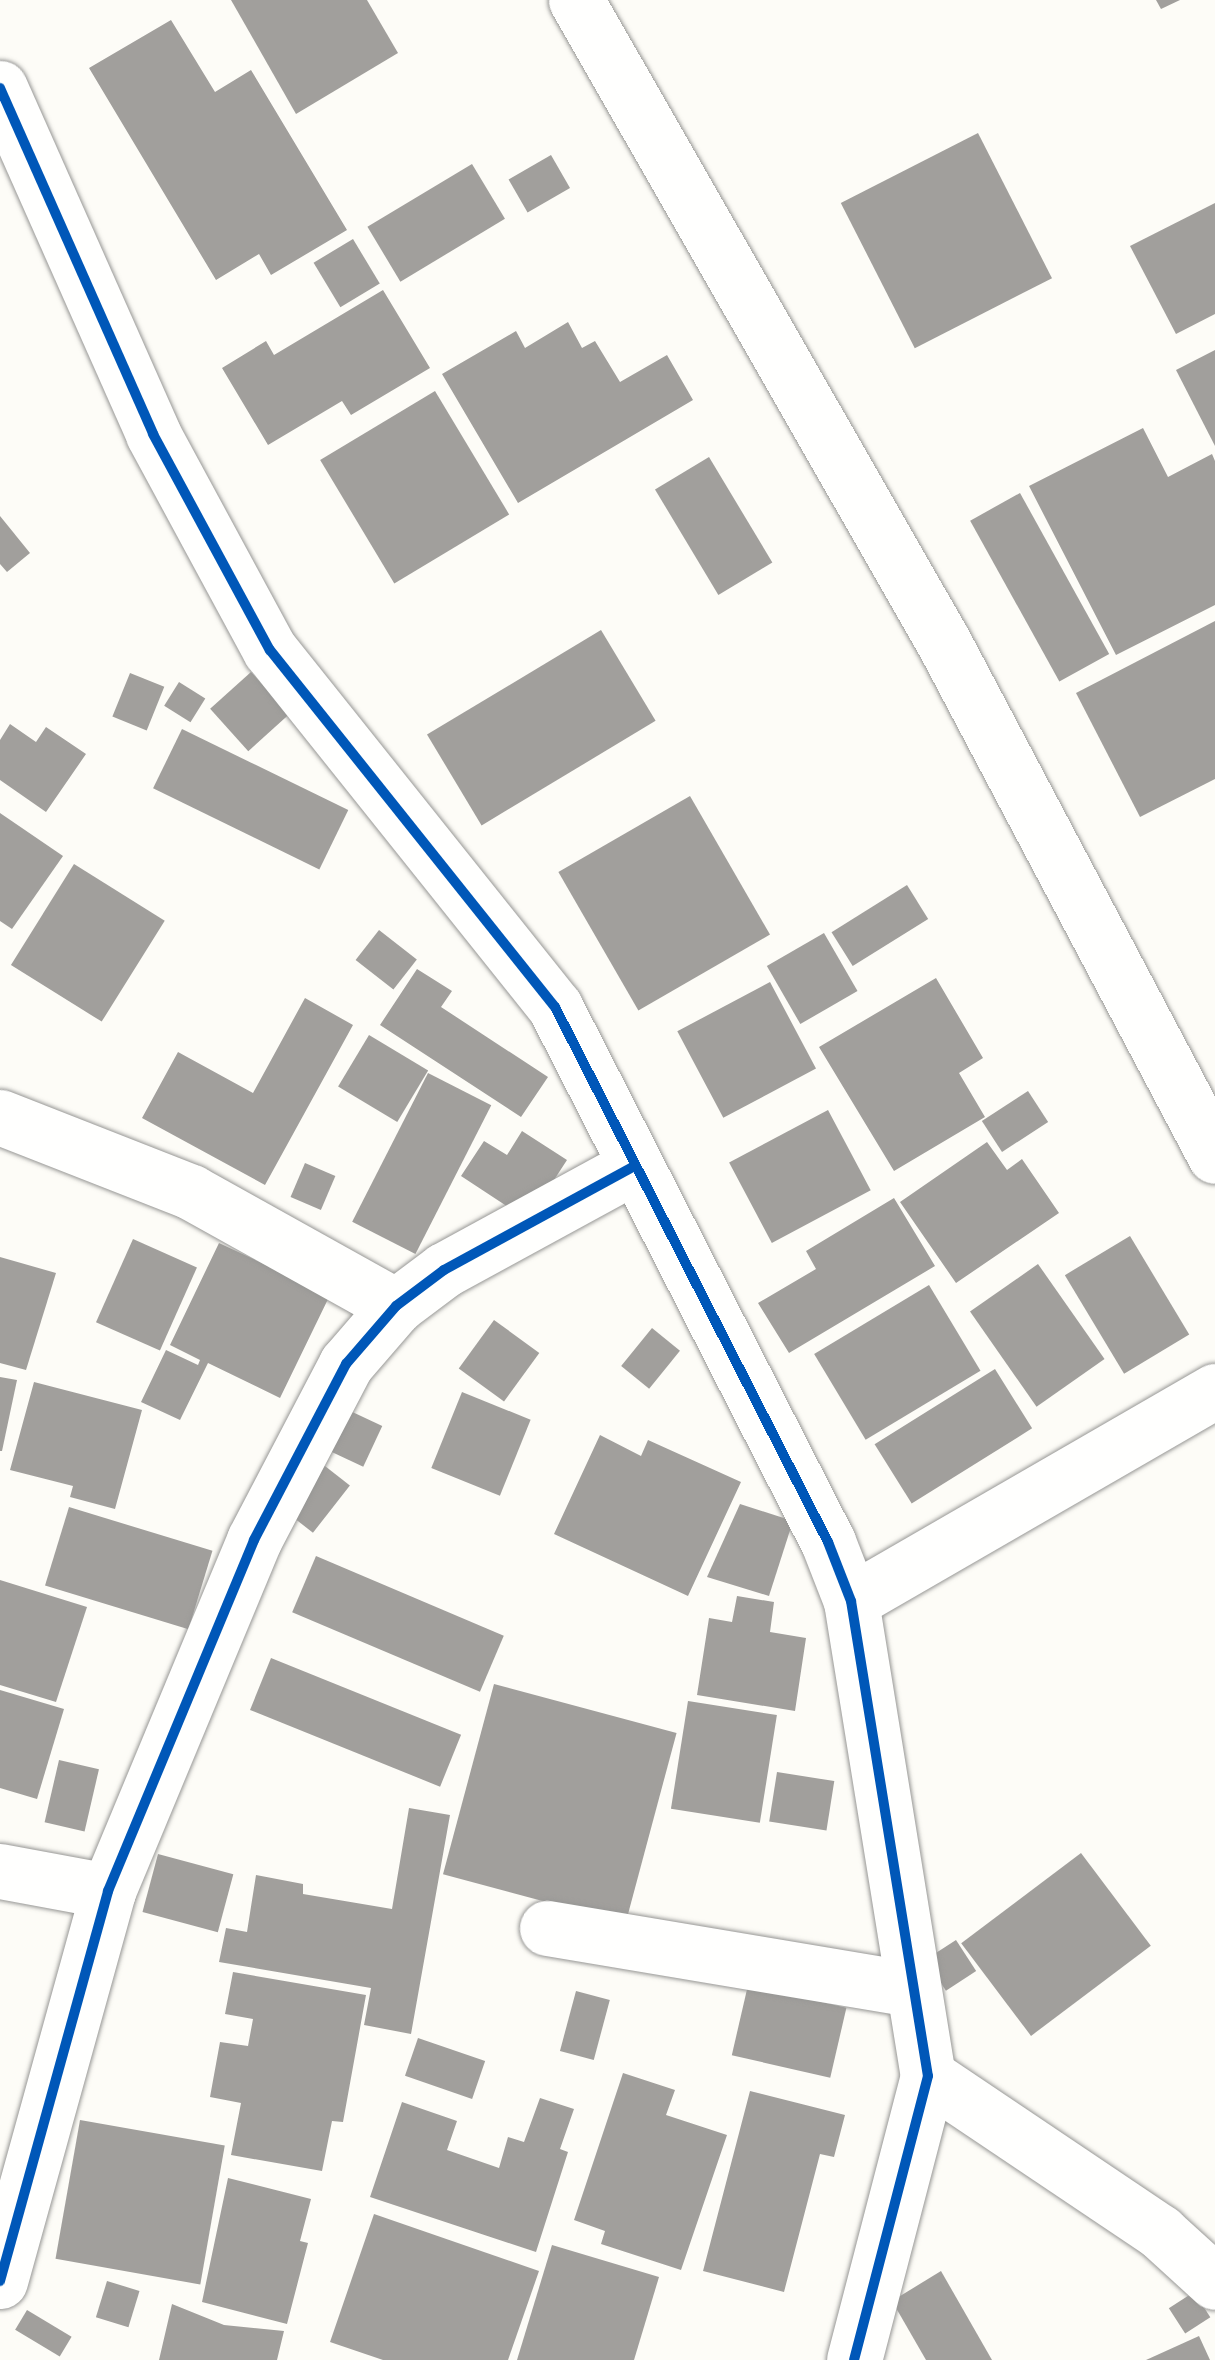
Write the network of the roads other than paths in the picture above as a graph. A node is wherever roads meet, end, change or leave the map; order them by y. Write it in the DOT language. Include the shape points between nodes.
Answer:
graph roads {
  1 [pos="576,0"];
  2 [pos="0,88"];
  3 [pos="0,1117"];
  4 [pos="1215,1156"];
  5 [pos="634,1166"];
  6 [pos="396,1306"];
  7 [pos="1215,1392"];
  8 [pos="851,1601"];
  9 [pos="0,1871"];
  10 [pos="108,1890"];
  11 [pos="546,1928"];
  12 [pos="912,1988"];
  13 [pos="928,2076"];
  14 [pos="0,2281"];
  15 [pos="1215,2282"];
  16 [pos="854,2360"];
  1 -- 4 [label="street" via="934,625"];
  2 -- 5 [label="street" via="154,434 270,650 555,1006"];
  3 -- 6 [label="street" via="192,1192"];
  5 -- 6 [label="street" via="444,1270"];
  5 -- 8 [label="street" via="828,1542"];
  6 -- 10 [label="street" via="346,1364 254,1540"];
  7 -- 8 [label="street"];
  8 -- 12 [label="street"];
  9 -- 10 [label="street"];
  10 -- 14 [label="street"];
  11 -- 12 [label="street"];
  12 -- 13 [label="street"];
  13 -- 15 [label="street" via="1160,2232"];
  13 -- 16 [label="street"];
}
